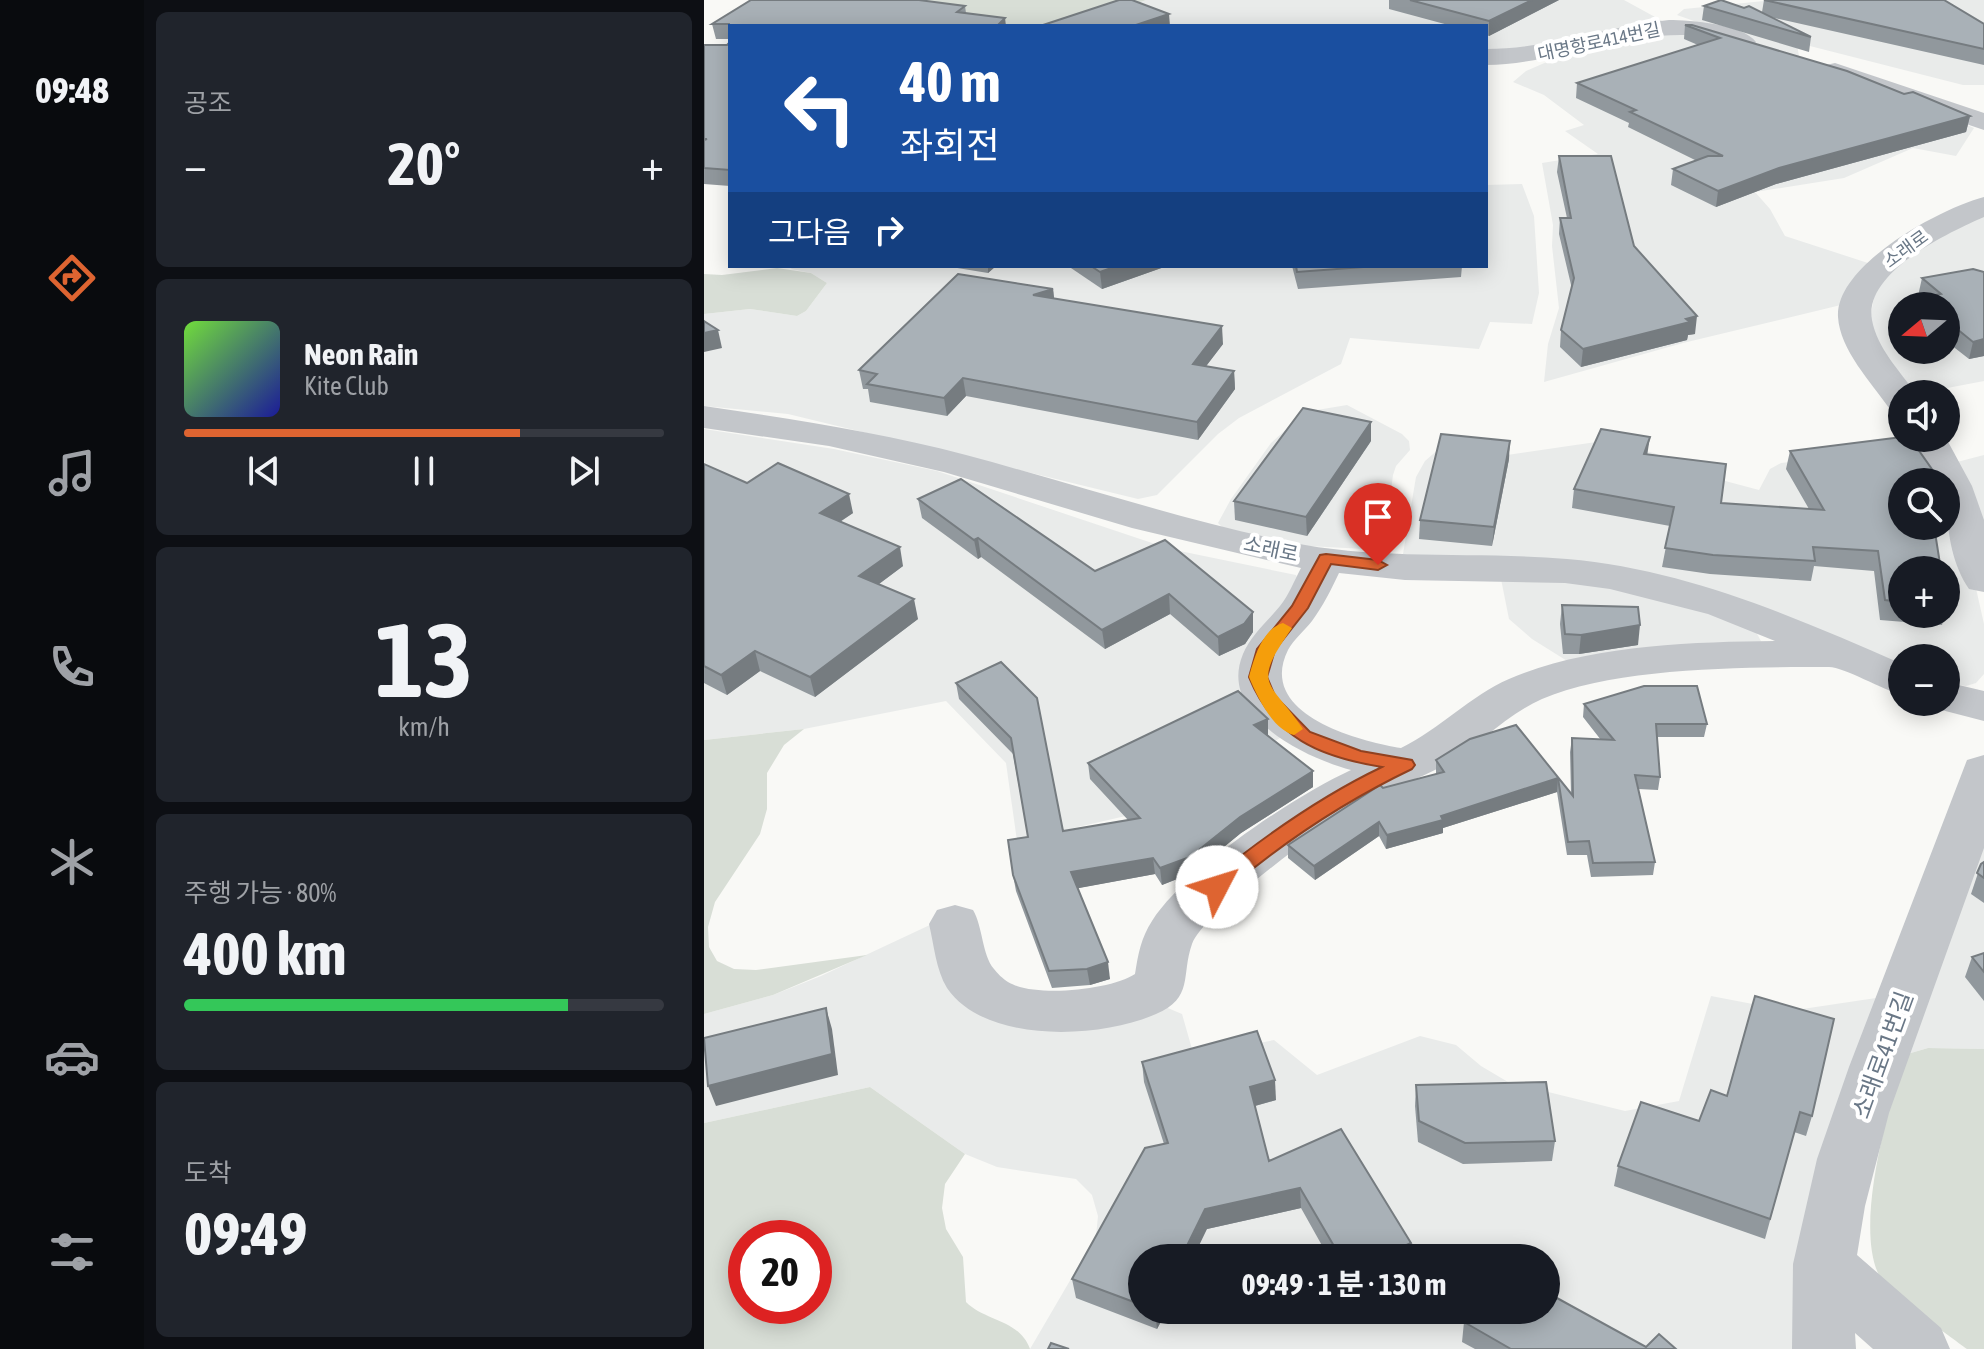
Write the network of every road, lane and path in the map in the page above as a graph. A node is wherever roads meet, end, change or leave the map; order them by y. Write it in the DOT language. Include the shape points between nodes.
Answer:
graph roads {
  1 [pos="1767,51"];
  2 [pos="1488,57"];
  3 [pos="1811,64"];
  4 [pos="1984,122"];
  5 [pos="1984,206"];
  6 [pos="1889,380"];
  7 [pos="704,417"];
  8 [pos="1935,452"];
  9 [pos="1326,559"];
  10 [pos="1984,580"];
  11 [pos="1839,654"];
  12 [pos="1888,675"];
  13 [pos="1960,700"];
  14 [pos="1984,706"];
  15 [pos="1405,765"];
  16 [pos="1984,771"];
  17 [pos="955,924"];
  18 [pos="1824,1264"];
  19 [pos="1824,1349"];
  20 [pos="1918,1349"];
  1 -- 2 [label="street, 대명항로414번길" via="1704,29 1679,27 1545,54"];
  3 -- 4 [label="street"];
  5 -- 6 [label="street, 소래로" via="1889,257 1858,300 1854,317 1861,337"];
  7 -- 9 [label="street, 소래로" via="829,435 953,463 1146,520"];
  8 -- 10 [label="street" via="1953,486"];
  9 -- 11 [label="street, 소래로" via="1405,568 1611,577 1723,605"];
  9 -- 15 [label="street" via="1300,608 1266,649 1258,677 1267,698 1303,737 1358,757"];
  11 -- 12 [label="street, 소래로"];
  11 -- 15 [label="street, 소래로" via="1705,656 1543,682 1497,703 1475,723"];
  13 -- 14 [label="street"];
  15 -- 17 [label="street, 소래로" via="1352,789 1262,849 1194,906 1169,937 1160,984 1139,999 1087,1010 1031,1010 990,998 967,975"];
  16 -- 18 [label="street, 소래로41번길" via="1971,826 1873,1069"];
  18 -- 19 [label="street, 소래로41번길"];
  18 -- 20 [label="street"];
}
